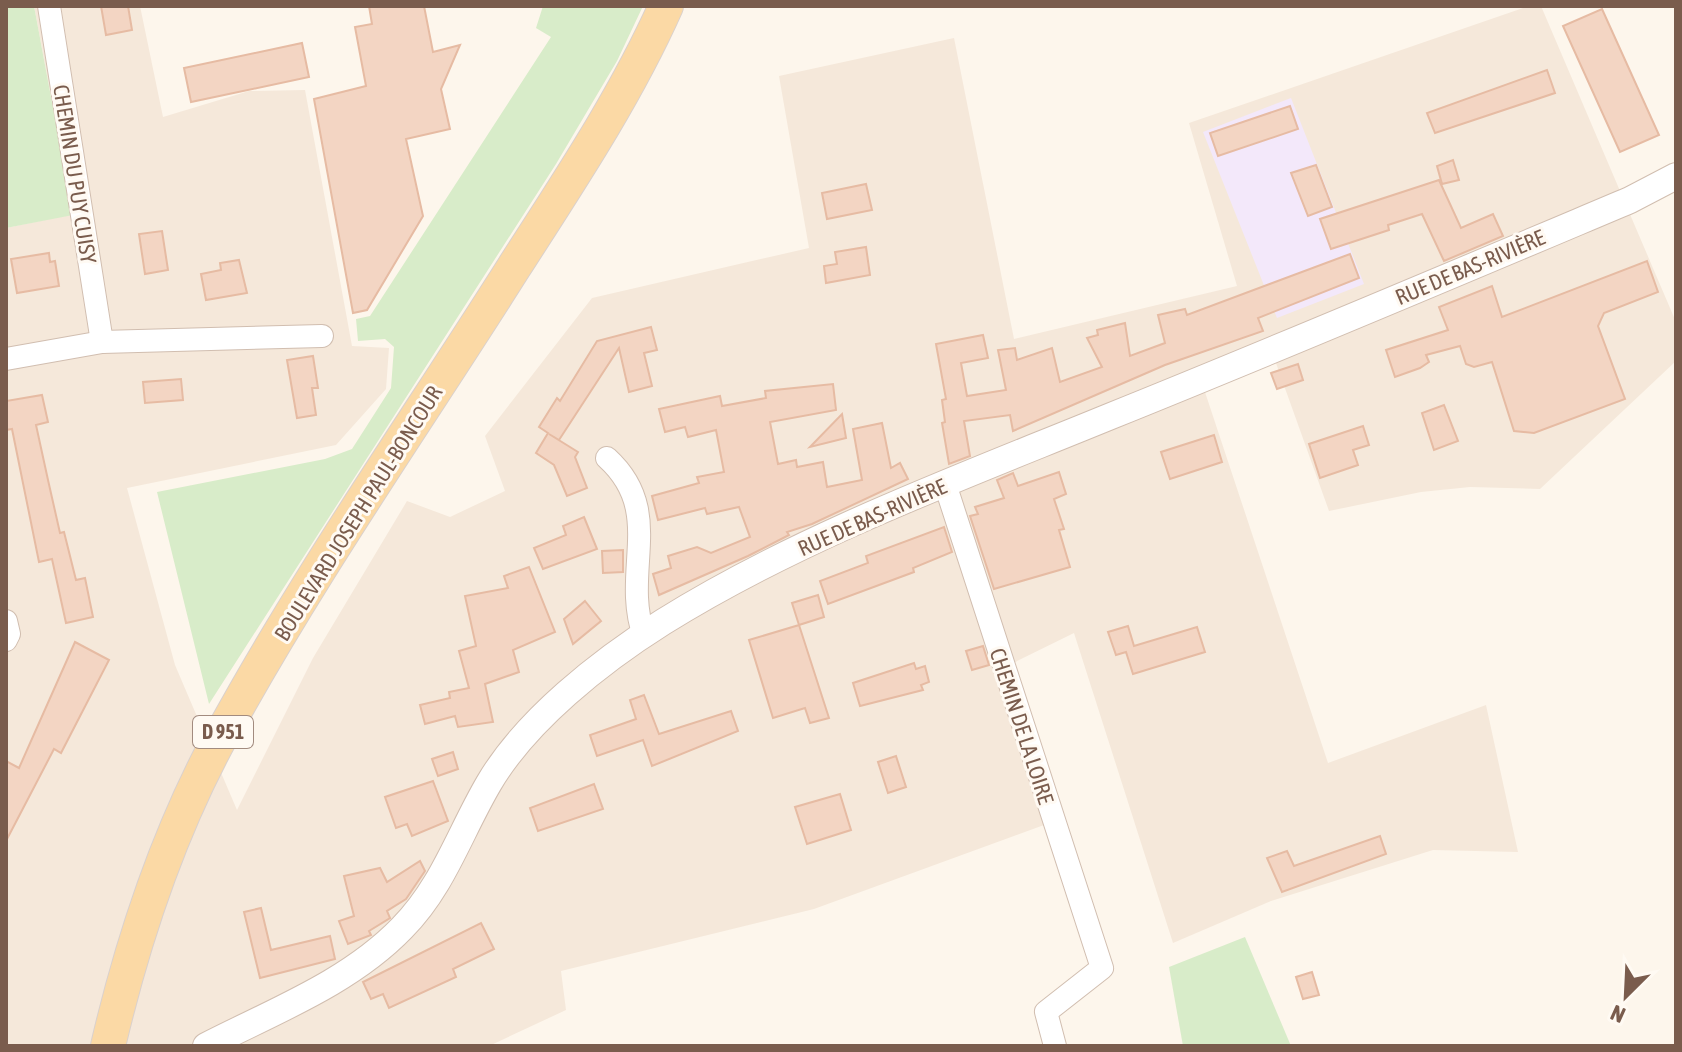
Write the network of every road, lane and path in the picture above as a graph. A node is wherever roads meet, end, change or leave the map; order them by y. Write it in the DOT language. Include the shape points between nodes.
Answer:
graph roads {
  1 [pos="49,6"];
  2 [pos="666,6"];
  3 [pos="1676,176"];
  4 [pos="322,336"];
  5 [pos="102,342"];
  6 [pos="6,359"];
  7 [pos="607,458"];
  8 [pos="945,484"];
  9 [pos="6,621"];
  10 [pos="644,636"];
  11 [pos="6,640"];
  12 [pos="108,1046"];
  13 [pos="206,1046"];
  14 [pos="1055,1046"];
  1 -- 5 [label="street, CHEMIN DU PUY CUISY"];
  2 -- 12 [label="main road, BOULEVARD JOSEPH PAUL-BONCOUR / D 951" via="590,148 317,572 221,735 138,932"];
  3 -- 8 [label="street, RUE DE BAS-RIVIÈRE" via="1272,351"];
  4 -- 5 [label="street"];
  5 -- 6 [label="street"];
  7 -- 10 [label="street" via="628,477 638,503 637,615"];
  8 -- 10 [label="street, RUE DE BAS-RIVIÈRE" via="741,577"];
  8 -- 14 [label="street, CHEMIN DE LA LOIRE" via="1102,968 1046,1012"];
  9 -- 11 [label="street"];
  10 -- 13 [label="street, RUE DE BAS-RIVIÈRE" via="550,706 516,744 490,782 448,865 401,930 330,983"];
}
